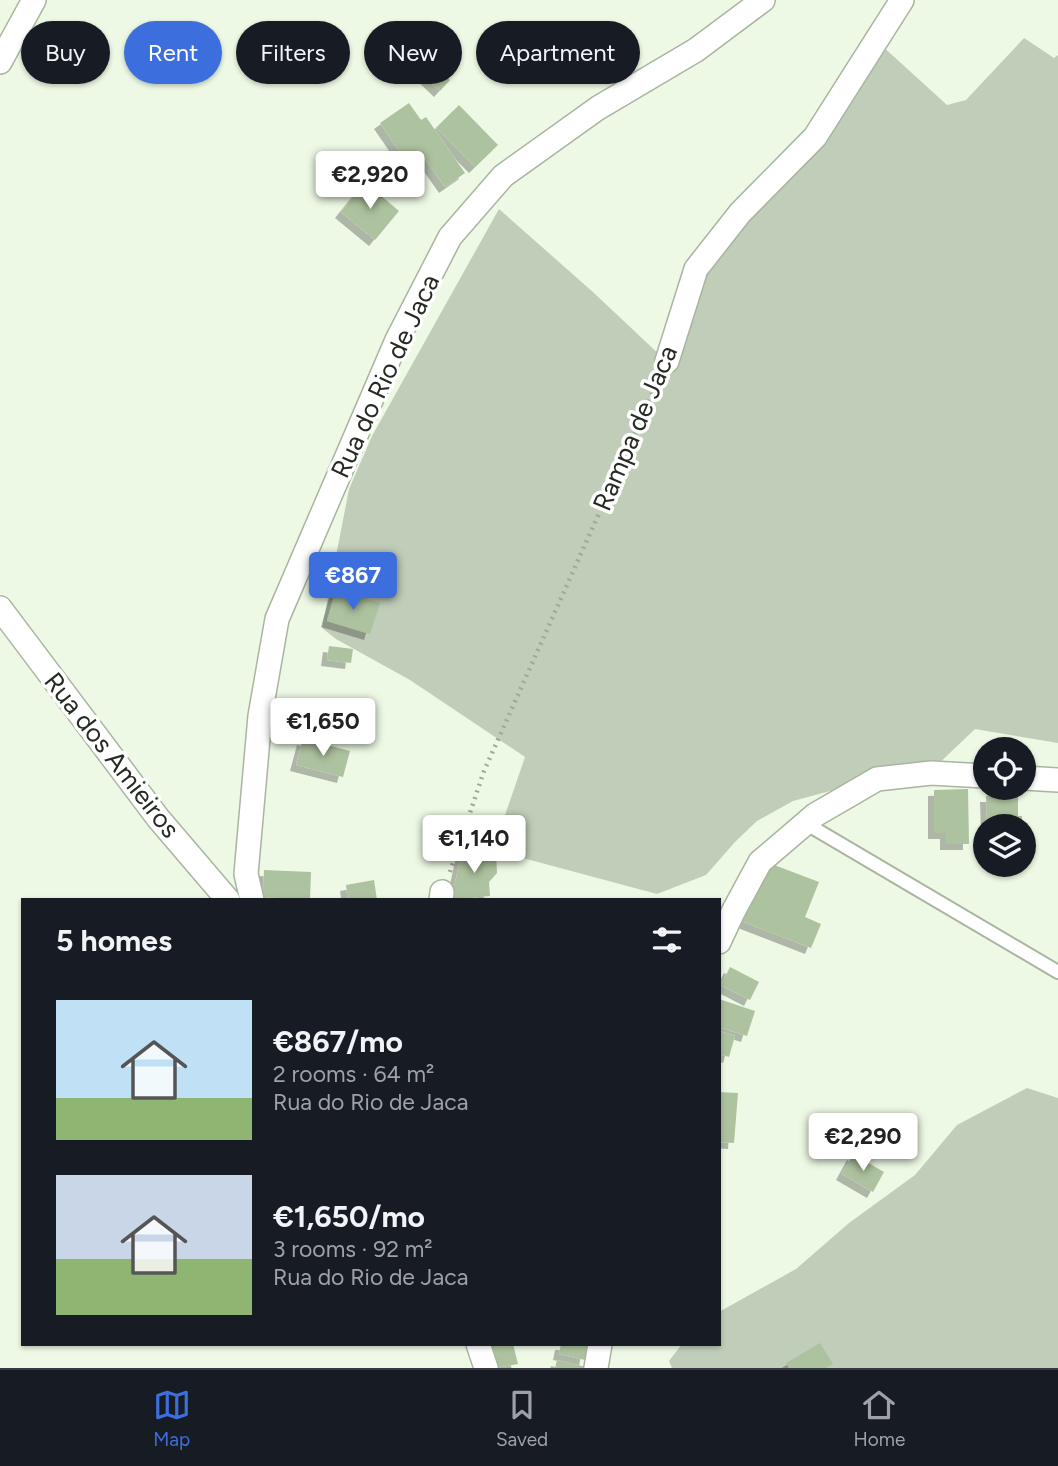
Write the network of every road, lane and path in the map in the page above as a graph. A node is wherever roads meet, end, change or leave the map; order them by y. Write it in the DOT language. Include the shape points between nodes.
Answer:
graph roads {
  1 [pos="34,0"];
  2 [pos="763,0"];
  3 [pos="902,0"];
  4 [pos="0,62"];
  5 [pos="667,361"];
  6 [pos="0,608"];
  7 [pos="973,775"];
  8 [pos="1036,779"];
  9 [pos="1058,780"];
  10 [pos="805,823"];
  11 [pos="442,896"];
  12 [pos="226,898"];
  13 [pos="251,898"];
  14 [pos="721,938"];
  15 [pos="1058,972"];
  16 [pos="479,1346"];
  17 [pos="600,1346"];
  18 [pos="486,1368"];
  19 [pos="596,1368"];
  1 -- 4 [label="street"];
  2 -- 13 [label="street, Rua do Rio de Jaca" via="696,50 598,108 503,176 450,237 397,340 277,619 258,729 246,874"];
  3 -- 5 [label="street, Rampa de Jaca" via="815,137 740,213 696,269"];
  5 -- 11 [label="path, Rampa de Jaca" via="484,771"];
  6 -- 12 [label="street, Rua dos Amieiros" via="158,818"];
  7 -- 10 [label="street" via="931,773 877,779"];
  8 -- 9 [label="street"];
  10 -- 14 [label="street" via="760,862"];
  10 -- 15 [label="lane"];
  16 -- 18 [label="street"];
  17 -- 19 [label="street"];
}
